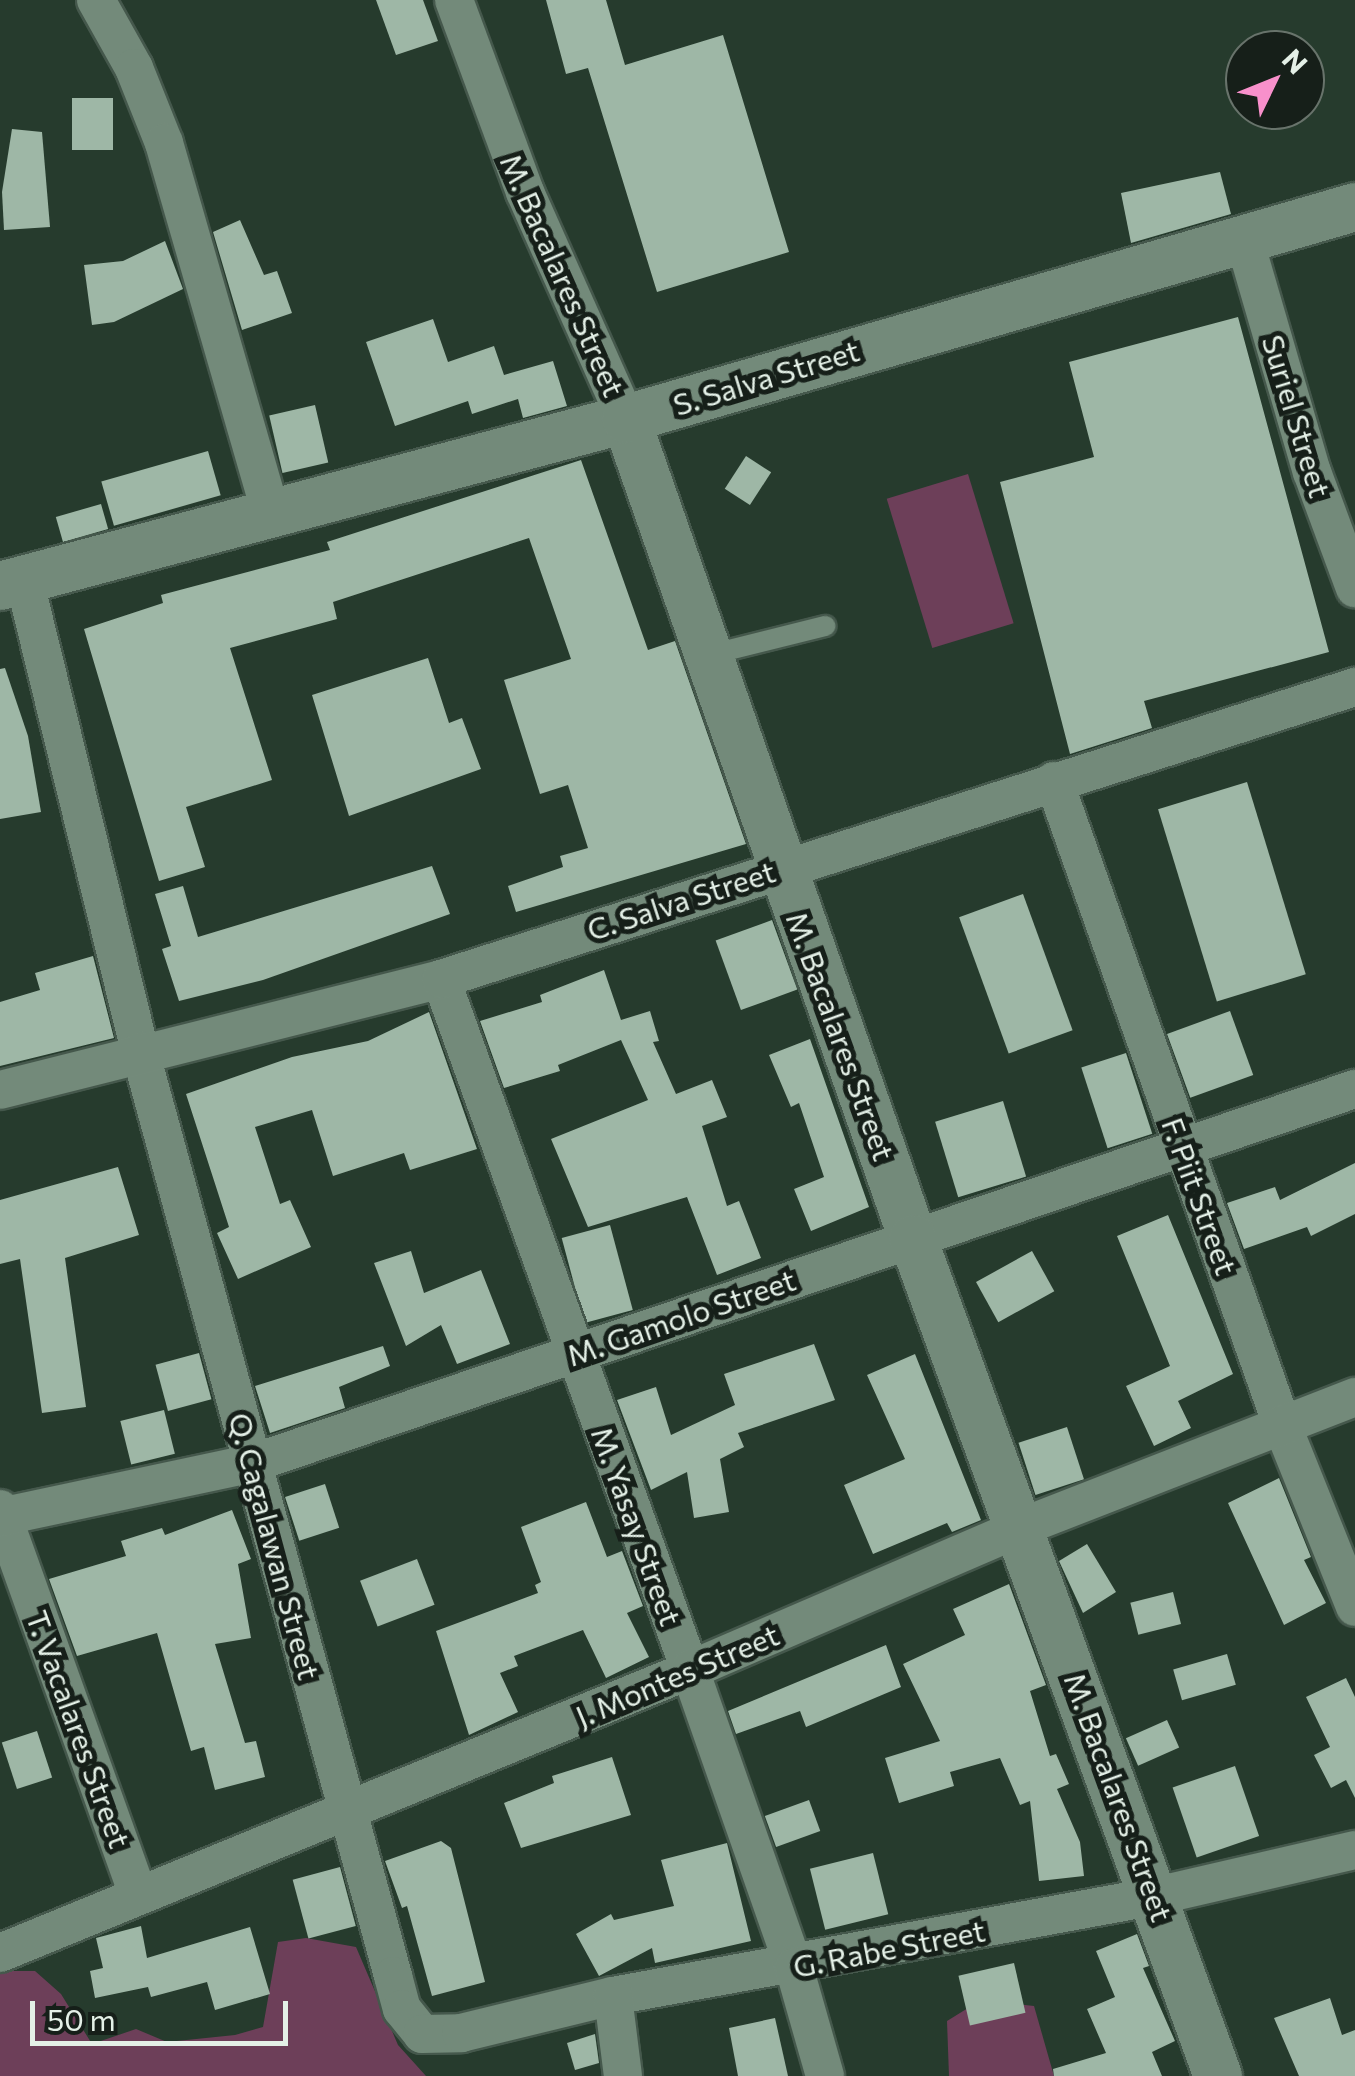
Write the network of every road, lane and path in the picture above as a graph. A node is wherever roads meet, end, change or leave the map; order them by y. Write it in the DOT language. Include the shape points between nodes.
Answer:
graph roads {
  1 [pos="96,0"];
  2 [pos="454,0"];
  3 [pos="1355,207"];
  4 [pos="1244,242"];
  5 [pos="626,419"];
  6 [pos="272,517"];
  7 [pos="12,583"];
  8 [pos="1355,588"];
  9 [pos="825,626"];
  10 [pos="707,656"];
  11 [pos="1355,687"];
  12 [pos="1054,781"];
  13 [pos="781,868"];
  14 [pos="440,979"];
  15 [pos="140,1051"];
  16 [pos="1355,1089"];
  17 [pos="0,1090"];
  18 [pos="1181,1146"];
  19 [pos="913,1239"];
  20 [pos="573,1353"];
  21 [pos="1355,1397"];
  22 [pos="1282,1425"];
  23 [pos="253,1463"];
  24 [pos="1,1514"];
  25 [pos="1019,1528"];
  26 [pos="1355,1607"];
  27 [pos="690,1670"];
  28 [pos="348,1813"];
  29 [pos="1355,1850"];
  30 [pos="137,1891"];
  31 [pos="1156,1896"];
  32 [pos="0,1953"];
  33 [pos="794,1967"];
  34 [pos="613,1996"];
  35 [pos="422,2034"];
  36 [pos="623,2076"];
  37 [pos="825,2076"];
  38 [pos="1218,2076"];
  1 -- 6 [label="street" via="134,68 164,143"];
  2 -- 5 [label="street, M. Bacalares Street" via="525,192"];
  3 -- 4 [label="street, S. Salva Street"];
  4 -- 5 [label="street, S. Salva Street" via="1014,302"];
  4 -- 8 [label="street, Suriel Street" via="1312,472"];
  5 -- 6 [label="street, S. Salva Street"];
  5 -- 10 [label="street, M. Bacalares Street"];
  6 -- 7 [label="street, S. Salva Street"];
  7 -- 15 [label="street, Q. Cagalawan Street"];
  9 -- 10 [label="lane"];
  10 -- 13 [label="street, M. Bacalares Street"];
  11 -- 12 [label="street, C. Salva Street"];
  12 -- 13 [label="street, C. Salva Street"];
  12 -- 18 [label="street, F. Piit Street"];
  13 -- 14 [label="street, C. Salva Street"];
  13 -- 19 [label="street, M. Bacalares Street"];
  14 -- 15 [label="street, C. Salva Street"];
  14 -- 20 [label="street, M. Yasay Street"];
  15 -- 17 [label="street, C. Salva Street"];
  15 -- 23 [label="street, Q. Cagalawan Street"];
  16 -- 18 [label="street, M. Gamolo Street"];
  18 -- 19 [label="street, M. Gamolo Street"];
  18 -- 22 [label="street, F. Piit Street"];
  19 -- 20 [label="street, M. Gamolo Street"];
  19 -- 25 [label="street, M. Bacalares Street"];
  20 -- 23 [label="street, M. Gamolo Street"];
  20 -- 27 [label="street, M. Yasay Street"];
  21 -- 22 [label="street, J. Montes Street"];
  22 -- 25 [label="street, J. Montes Street"];
  22 -- 26 [label="street, F. Piit Street"];
  23 -- 24 [label="street, M. Gamolo Street"];
  23 -- 28 [label="street, Q. Cagalawan Street"];
  24 -- 30 [label="street, T. Vacalares Street"];
  25 -- 27 [label="street, J. Montes Street"];
  25 -- 31 [label="street, M. Bacalares Street"];
  27 -- 28 [label="street, J. Montes Street"];
  27 -- 33 [label="street, M. Yasay Street"];
  28 -- 30 [label="street, J. Montes Street"];
  28 -- 35 [label="street, Q. Cagalawan Street" via="402,2009"];
  29 -- 31 [label="street, G. Rabe Street"];
  30 -- 32 [label="street, J. Montes Street"];
  31 -- 33 [label="street, G. Rabe Street"];
  31 -- 38 [label="street, M. Bacalares Street"];
  33 -- 34 [label="street, G. Rabe Street"];
  33 -- 37 [label="street, M. Yasay Street"];
  34 -- 35 [label="street, G. Rabe Street" via="461,2033"];
  34 -- 36 [label="street"];
}
